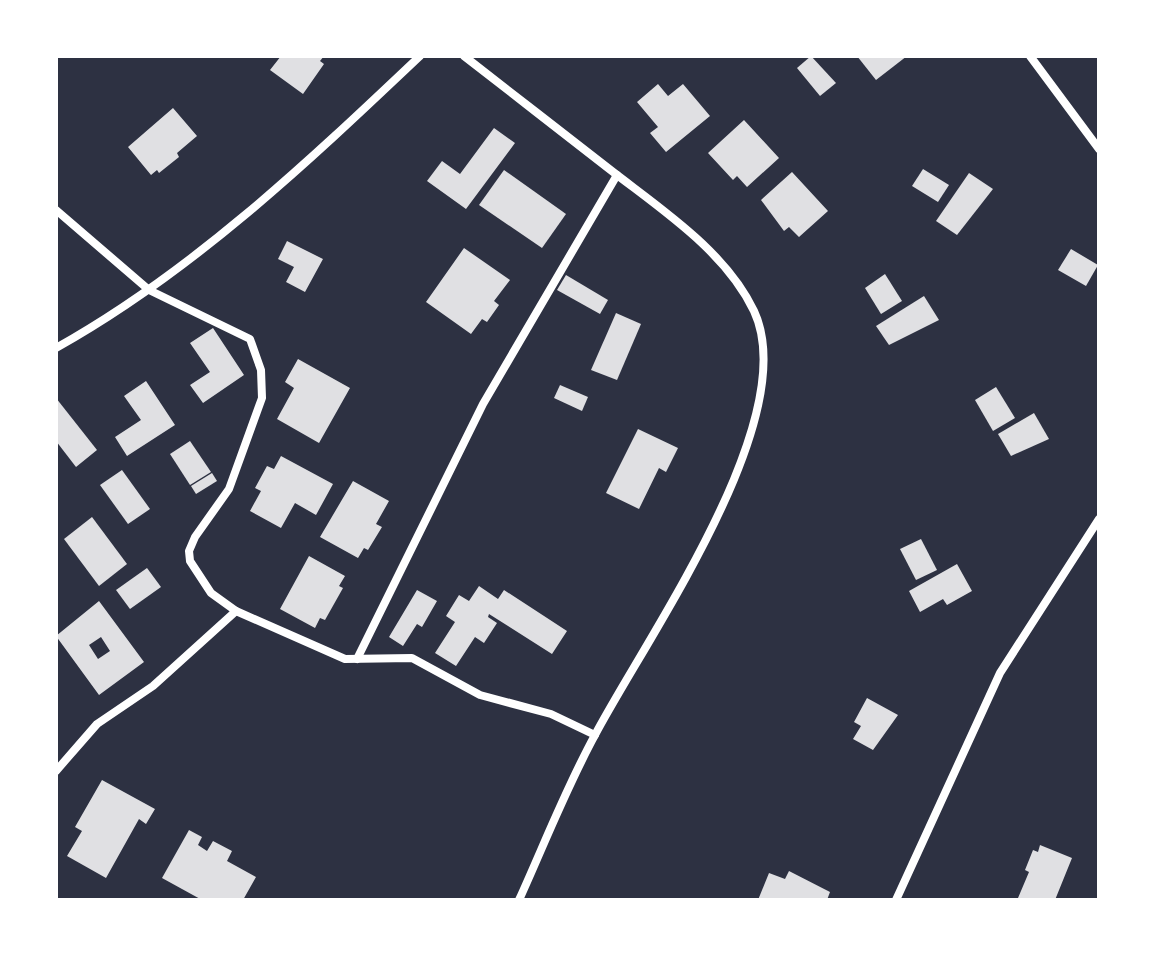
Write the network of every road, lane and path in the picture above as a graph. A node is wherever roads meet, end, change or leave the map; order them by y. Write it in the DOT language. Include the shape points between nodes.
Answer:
graph roads {
  1 [pos="420,56"];
  2 [pos="464,56"];
  3 [pos="1030,56"];
  4 [pos="1099,149"];
  5 [pos="617,175"];
  6 [pos="56,210"];
  7 [pos="149,290"];
  8 [pos="56,348"];
  9 [pos="1099,519"];
  10 [pos="236,611"];
  11 [pos="357,659"];
  12 [pos="595,735"];
  13 [pos="56,771"];
  14 [pos="519,900"];
  15 [pos="896,900"];
  1 -- 7 [label="street" via="292,176"];
  2 -- 5 [label="street"];
  3 -- 4 [label="street"];
  5 -- 11 [label="street" via="483,404"];
  5 -- 12 [label="street" via="726,268 754,311 766,352 761,400 741,462 664,621"];
  6 -- 7 [label="street"];
  7 -- 8 [label="street"];
  7 -- 10 [label="street" via="250,339 261,370 262,398 237,470 189,551 211,593"];
  9 -- 15 [label="street" via="1000,673"];
  10 -- 11 [label="street" via="345,659"];
  10 -- 13 [label="street" via="153,686 97,724"];
  11 -- 12 [label="street" via="412,658 480,695 551,714"];
  12 -- 14 [label="street"];
}
